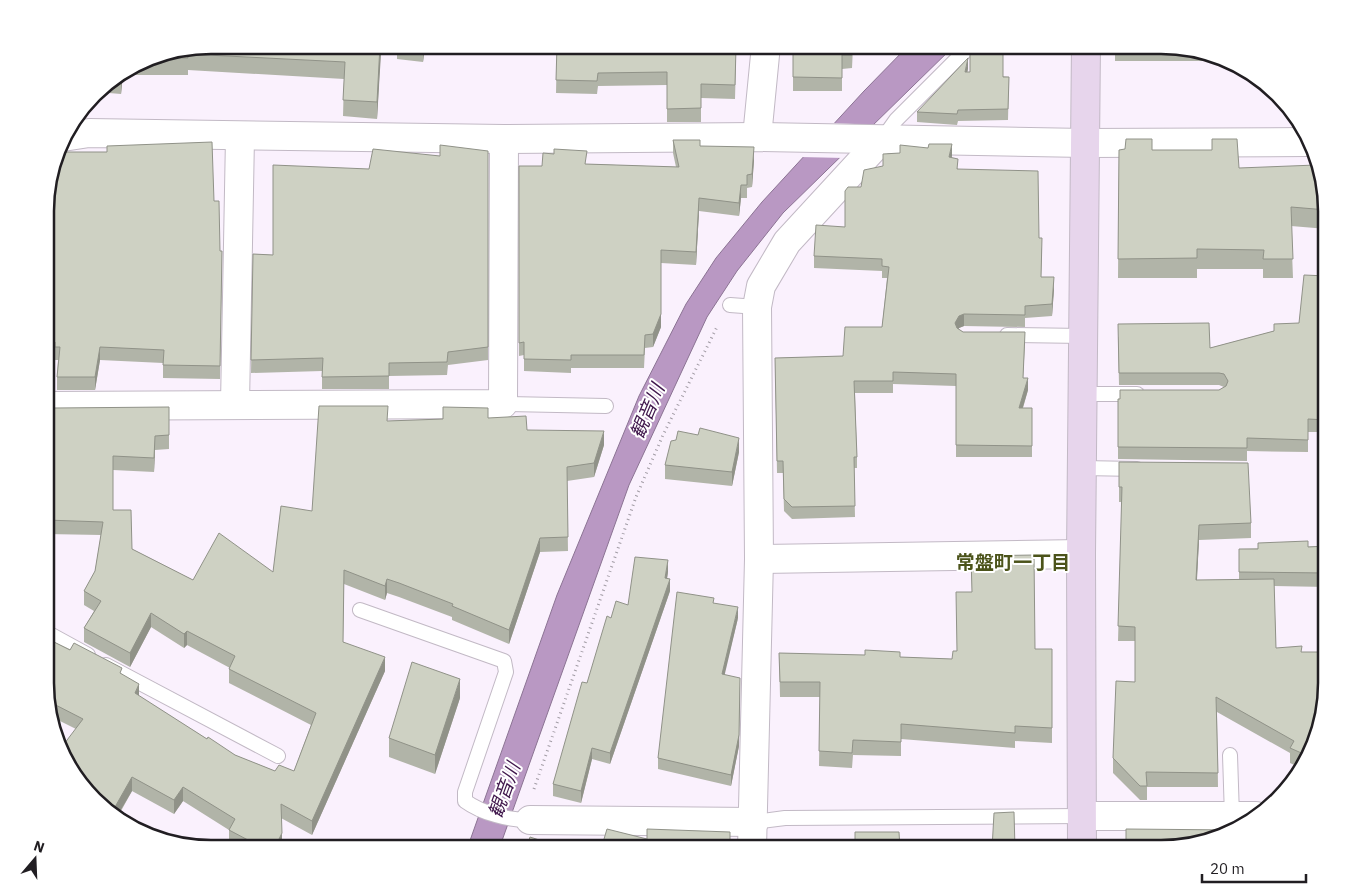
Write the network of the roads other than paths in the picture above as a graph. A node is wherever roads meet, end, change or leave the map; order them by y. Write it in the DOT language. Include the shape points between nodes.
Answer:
graph roads {
  1 [pos="765,54"];
  2 [pos="962,54"];
  3 [pos="1086,54"];
  4 [pos="73,135"];
  5 [pos="240,137"];
  6 [pos="757,138"];
  7 [pos="504,139"];
  8 [pos="875,141"];
  9 [pos="1302,142"];
  10 [pos="1085,143"];
  11 [pos="994,335"];
  12 [pos="1083,336"];
  13 [pos="1083,394"];
  14 [pos="1151,394"];
  15 [pos="235,404"];
  16 [pos="503,404"];
  17 [pos="54,406"];
  18 [pos="606,406"];
  19 [pos="1082,468"];
  20 [pos="1150,469"];
  21 [pos="1081,554"];
  22 [pos="759,559"];
  23 [pos="360,610"];
  24 [pos="54,636"];
  25 [pos="1230,755"];
  26 [pos="278,756"];
  27 [pos="1082,816"];
  28 [pos="1244,816"];
  29 [pos="522,820"];
  30 [pos="754,822"];
  31 [pos="753,840"];
  32 [pos="1082,840"];
  1 -- 6 [label="street"];
  2 -- 8 [label="lane"];
  3 -- 10 [label="street"];
  4 -- 5 [label="street" via="89,133"];
  5 -- 7 [label="street"];
  5 -- 15 [label="street"];
  6 -- 7 [label="street"];
  6 -- 8 [label="street"];
  7 -- 16 [label="street"];
  8 -- 10 [label="street"];
  8 -- 22 [label="street" via="787,242 761,286 744,306"];
  9 -- 10 [label="street"];
  10 -- 12 [label="street"];
  11 -- 12 [label="lane"];
  12 -- 13 [label="street"];
  13 -- 14 [label="lane"];
  13 -- 19 [label="street"];
  15 -- 16 [label="street"];
  15 -- 17 [label="street"];
  16 -- 18 [label="lane"];
  19 -- 20 [label="lane"];
  19 -- 21 [label="street"];
  21 -- 22 [label="street"];
  21 -- 27 [label="street"];
  22 -- 30 [label="street"];
  23 -- 29 [label="lane" via="504,661 506,672 465,792 465,802"];
  24 -- 26 [label="lane"];
  25 -- 28 [label="lane"];
  27 -- 28 [label="street"];
  27 -- 30 [label="lane" via="785,818"];
  27 -- 32 [label="street"];
  29 -- 30 [label="street"];
  30 -- 31 [label="street"];
}
